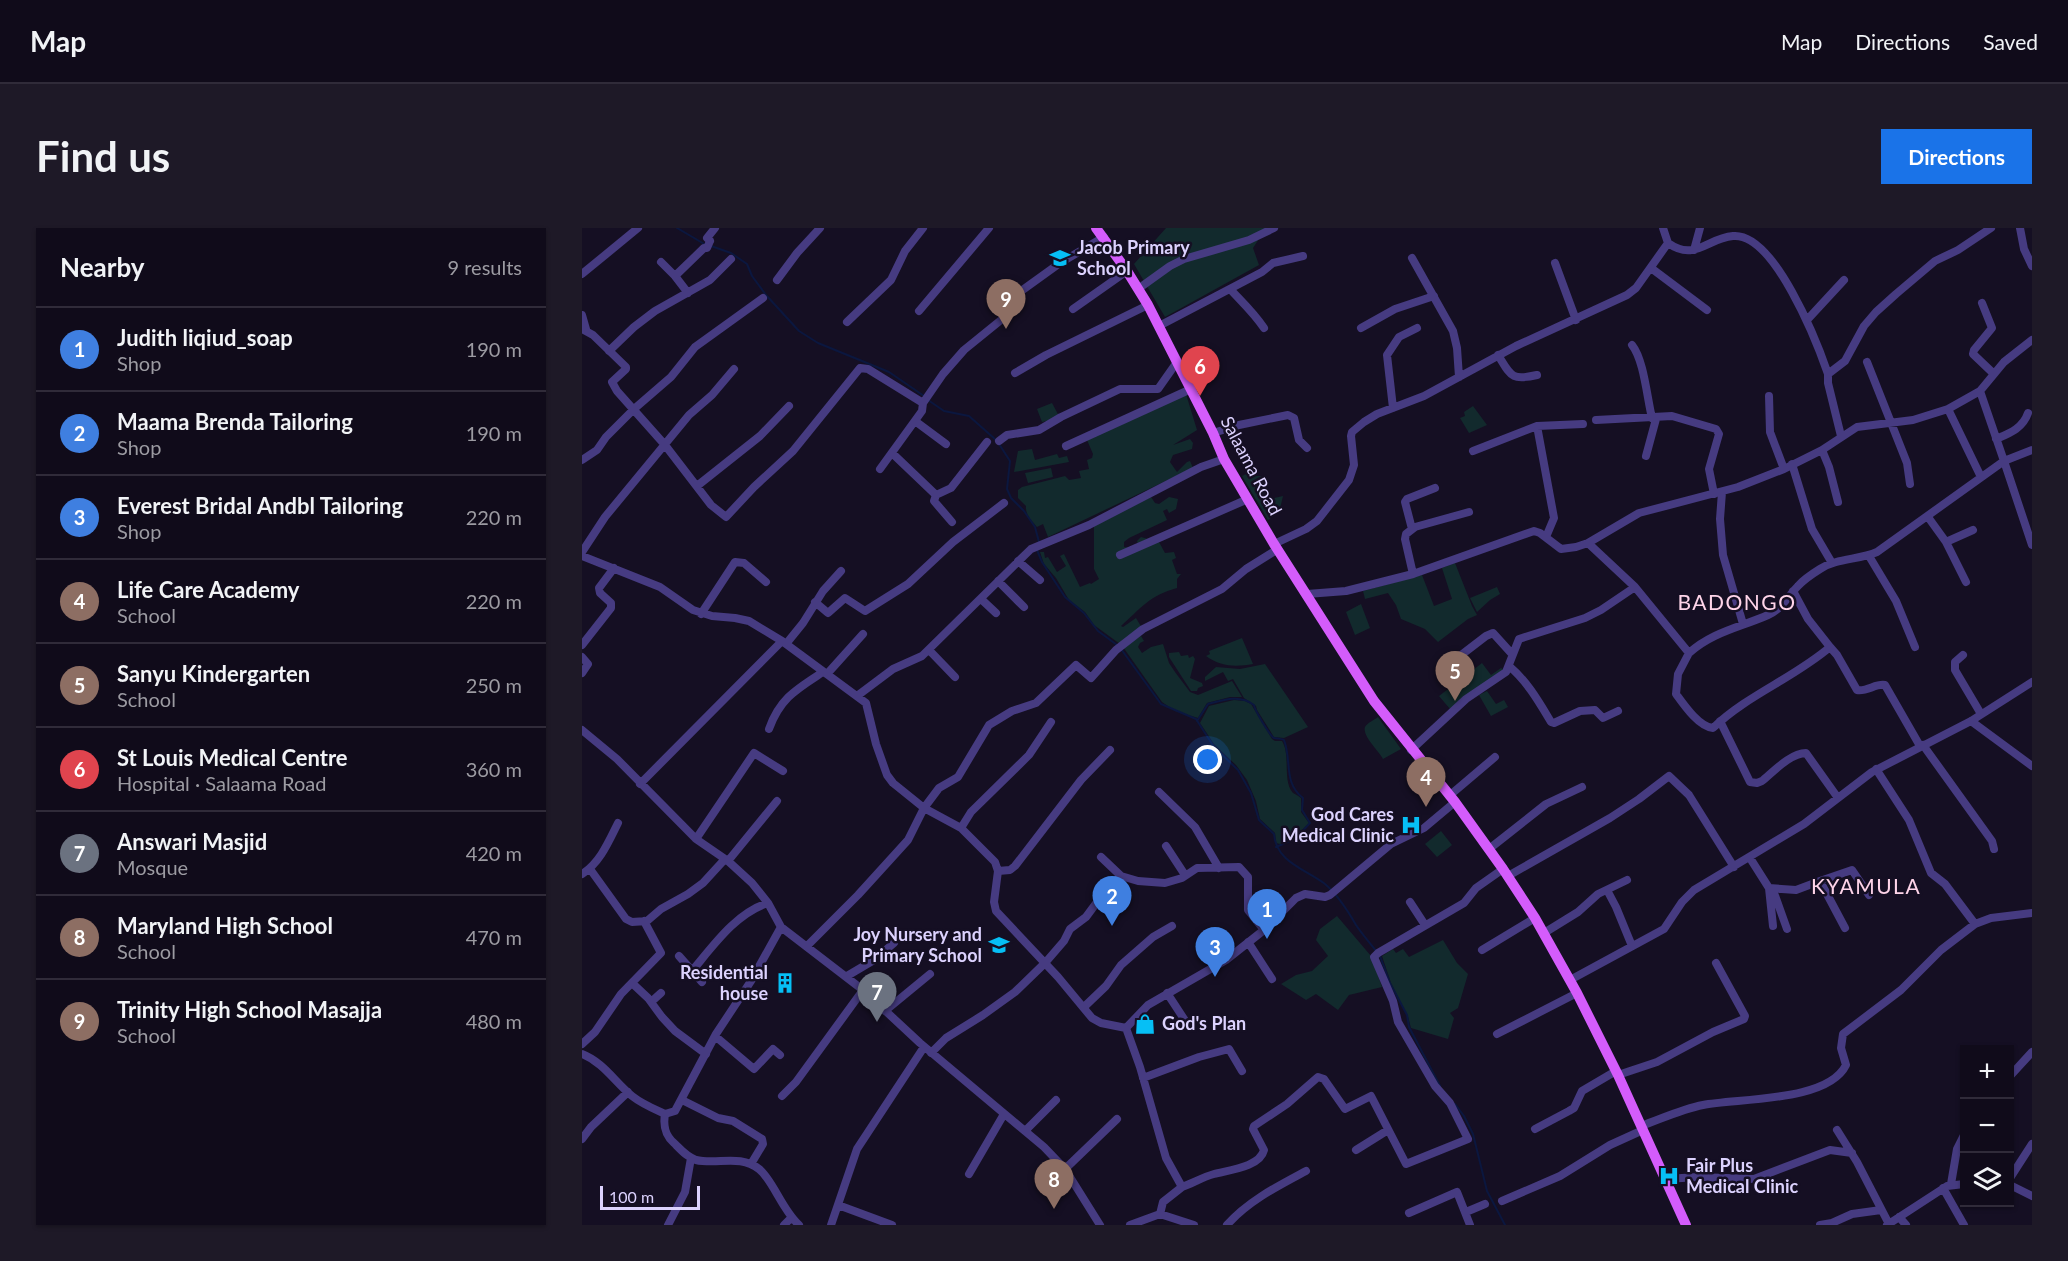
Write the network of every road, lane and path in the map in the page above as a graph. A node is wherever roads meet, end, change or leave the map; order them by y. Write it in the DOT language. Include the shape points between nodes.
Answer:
graph roads {
  1 [pos="638,228"];
  2 [pos="715,228"];
  3 [pos="820,228"];
  4 [pos="923,228"];
  5 [pos="989,228"];
  6 [pos="1096,228"];
  7 [pos="1274,228"];
  8 [pos="1663,228"];
  9 [pos="1700,228"];
  10 [pos="1991,228"];
  11 [pos="2020,228"];
  12 [pos="1104,237"];
  13 [pos="1668,243"];
  14 [pos="1694,250"];
  15 [pos="1303,256"];
  16 [pos="1412,258"];
  17 [pos="731,260"];
  18 [pos="661,262"];
  19 [pos="1556,263"];
  20 [pos="2032,266"];
  21 [pos="1651,268"];
  22 [pos="1127,271"];
  23 [pos="582,274"];
  24 [pos="675,276"];
  25 [pos="777,280"];
  26 [pos="1844,280"];
  27 [pos="1138,289"];
  28 [pos="1230,289"];
  29 [pos="688,293"];
  30 [pos="1434,296"];
  31 [pos="762,298"];
  32 [pos="1982,303"];
  33 [pos="1148,305"];
  34 [pos="1073,309"];
  35 [pos="1707,310"];
  36 [pos="919,311"];
  37 [pos="582,315"];
  38 [pos="1576,320"];
  39 [pos="1807,320"];
  40 [pos="847,321"];
  41 [pos="1159,326"];
  42 [pos="1264,328"];
  43 [pos="1361,328"];
  44 [pos="1417,328"];
  45 [pos="584,329"];
  46 [pos="2032,340"];
  47 [pos="1632,345"];
  48 [pos="609,351"];
  49 [pos="1498,356"];
  50 [pos="1177,362"];
  51 [pos="1867,362"];
  52 [pos="734,369"];
  53 [pos="1016,373"];
  54 [pos="1828,374"];
  55 [pos="1994,374"];
  56 [pos="1536,375"];
  57 [pos="1459,377"];
  58 [pos="1191,389"];
  59 [pos="1980,391"];
  60 [pos="1769,396"];
  61 [pos="927,399"];
  62 [pos="789,406"];
  63 [pos="1393,408"];
  64 [pos="634,409"];
  65 [pos="1948,409"];
  66 [pos="2028,413"];
  67 [pos="1654,418"];
  68 [pos="1596,420"];
  69 [pos="915,421"];
  70 [pos="1891,423"];
  71 [pos="1583,424"];
  72 [pos="1537,426"];
  73 [pos="1213,433"];
  74 [pos="1841,436"];
  75 [pos="1996,439"];
  76 [pos="999,441"];
  77 [pos="987,442"];
  78 [pos="946,444"];
  79 [pos="665,445"];
  80 [pos="1066,446"];
  81 [pos="1307,448"];
  82 [pos="1822,450"];
  83 [pos="2032,450"];
  84 [pos="1473,451"];
  85 [pos="892,453"];
  86 [pos="1646,456"];
  87 [pos="1224,459"];
  88 [pos="582,460"];
  89 [pos="2004,461"];
  90 [pos="1792,464"];
  91 [pos="880,469"];
  92 [pos="1784,469"];
  93 [pos="1981,477"];
  94 [pos="1910,484"];
  95 [pos="697,486"];
  96 [pos="1435,488"];
  97 [pos="1718,493"];
  98 [pos="936,495"];
  99 [pos="1248,499"];
  100 [pos="1838,502"];
  101 [pos="1004,503"];
  102 [pos="2032,510"];
  103 [pos="1469,512"];
  104 [pos="2022,516"];
  105 [pos="1928,517"];
  106 [pos="952,522"];
  107 [pos="1412,529"];
  108 [pos="1973,530"];
  109 [pos="1546,537"];
  110 [pos="1946,542"];
  111 [pos="1588,543"];
  112 [pos="2032,545"];
  113 [pos="1276,547"];
  114 [pos="582,554"];
  115 [pos="1120,555"];
  116 [pos="1869,556"];
  117 [pos="1018,561"];
  118 [pos="1832,563"];
  119 [pos="614,568"];
  120 [pos="841,571"];
  121 [pos="1413,574"];
  122 [pos="1040,580"];
  123 [pos="998,581"];
  124 [pos="766,582"];
  125 [pos="1966,582"];
  126 [pos="1635,587"];
  127 [pos="1793,591"];
  128 [pos="1307,594"];
  129 [pos="981,599"];
  130 [pos="815,602"];
  131 [pos="1024,607"];
  132 [pos="996,613"];
  133 [pos="701,614"];
  134 [pos="1743,624"];
  135 [pos="862,634"];
  136 [pos="784,642"];
  137 [pos="582,645"];
  138 [pos="1830,647"];
  139 [pos="1915,647"];
  140 [pos="929,650"];
  141 [pos="1689,653"];
  142 [pos="1512,654"];
  143 [pos="1963,655"];
  144 [pos="582,657"];
  145 [pos="1509,666"];
  146 [pos="1443,669"];
  147 [pos="582,673"];
  148 [pos="825,673"];
  149 [pos="955,677"];
  150 [pos="2032,682"];
  151 [pos="857,696"];
  152 [pos="1618,711"];
  153 [pos="1981,714"];
  154 [pos="1720,721"];
  155 [pos="1971,721"];
  156 [pos="1052,722"];
  157 [pos="769,729"];
  158 [pos="582,730"];
  159 [pos="1922,746"];
  160 [pos="1110,750"];
  161 [pos="1411,750"];
  162 [pos="1495,758"];
  163 [pos="2032,766"];
  164 [pos="1876,770"];
  165 [pos="783,771"];
  166 [pos="640,784"];
  167 [pos="1582,787"];
  168 [pos="1159,792"];
  169 [pos="1838,798"];
  170 [pos="1452,799"];
  171 [pos="777,801"];
  172 [pos="924,808"];
  173 [pos="618,823"];
  174 [pos="961,828"];
  175 [pos="696,839"];
  176 [pos="1166,846"];
  177 [pos="1489,849"];
  178 [pos="1994,849"];
  179 [pos="1101,857"];
  180 [pos="1750,858"];
  181 [pos="727,860"];
  182 [pos="1734,867"];
  183 [pos="1219,868"];
  184 [pos="586,871"];
  185 [pos="998,871"];
  186 [pos="1506,873"];
  187 [pos="1185,875"];
  188 [pos="1121,876"];
  189 [pos="1627,880"];
  190 [pos="1820,881"];
  191 [pos="1771,889"];
  192 [pos="1607,890"];
  193 [pos="1869,895"];
  194 [pos="1410,902"];
  195 [pos="768,903"];
  196 [pos="2032,913"];
  197 [pos="1535,918"];
  198 [pos="645,921"];
  199 [pos="1975,924"];
  200 [pos="1425,925"];
  201 [pos="1172,926"];
  202 [pos="1773,926"];
  203 [pos="782,927"];
  204 [pos="1845,928"];
  205 [pos="1787,929"];
  206 [pos="1264,930"];
  207 [pos="1544,933"];
  208 [pos="1248,942"];
  209 [pos="894,943"];
  210 [pos="807,946"];
  211 [pos="1632,946"];
  212 [pos="1482,950"];
  213 [pos="679,956"];
  214 [pos="1045,963"];
  215 [pos="1716,963"];
  216 [pos="692,971"];
  217 [pos="930,974"];
  218 [pos="847,976"];
  219 [pos="1272,980"];
  220 [pos="1569,980"];
  221 [pos="702,982"];
  222 [pos="632,983"];
  223 [pos="863,990"];
  224 [pos="661,993"];
  225 [pos="1167,993"];
  226 [pos="1577,993"];
  227 [pos="651,1002"];
  228 [pos="1084,1007"];
  229 [pos="885,1011"];
  230 [pos="1186,1022"];
  231 [pos="1126,1028"];
  232 [pos="1497,1034"];
  233 [pos="715,1036"];
  234 [pos="582,1044"];
  235 [pos="928,1050"];
  236 [pos="2032,1052"];
  237 [pos="582,1054"];
  238 [pos="705,1054"];
  239 [pos="780,1054"];
  240 [pos="1242,1071"];
  241 [pos="2014,1072"];
  242 [pos="1617,1073"];
  243 [pos="1143,1078"];
  244 [pos="628,1092"];
  245 [pos="782,1096"];
  246 [pos="682,1100"];
  247 [pos="1056,1100"];
  248 [pos="665,1114"];
  249 [pos="1004,1114"];
  250 [pos="1117,1119"];
  251 [pos="1642,1128"];
  252 [pos="1388,1130"];
  253 [pos="1535,1130"];
  254 [pos="1837,1130"];
  255 [pos="1025,1131"];
  256 [pos="582,1139"];
  257 [pos="1960,1144"];
  258 [pos="2032,1144"];
  259 [pos="1356,1150"];
  260 [pos="1852,1153"];
  261 [pos="692,1158"];
  262 [pos="751,1164"];
  263 [pos="1065,1169"];
  264 [pos="1306,1172"];
  265 [pos="2014,1172"];
  266 [pos="969,1174"];
  267 [pos="1666,1179"];
  268 [pos="1960,1185"];
  269 [pos="1947,1186"];
  270 [pos="1182,1187"];
  271 [pos="2014,1187"];
  272 [pos="2032,1197"];
  273 [pos="1502,1201"];
  274 [pos="1485,1204"];
  275 [pos="837,1205"];
  276 [pos="1881,1210"];
  277 [pos="1466,1212"];
  278 [pos="1409,1213"];
  279 [pos="1160,1214"];
  280 [pos="1899,1217"];
  281 [pos="791,1218"];
  282 [pos="668,1225"];
  283 [pos="784,1225"];
  284 [pos="799,1225"];
  285 [pos="831,1225"];
  286 [pos="892,1225"];
  287 [pos="1100,1225"];
  288 [pos="1130,1225"];
  289 [pos="1194,1225"];
  290 [pos="1227,1225"];
  291 [pos="1470,1225"];
  292 [pos="1686,1225"];
  293 [pos="1820,1225"];
  294 [pos="1888,1225"];
  295 [pos="1906,1225"];
  296 [pos="1964,1225"];
  1 -- 23 [label="street"];
  2 -- 24 [label="street" via="707,238 710,244"];
  3 -- 25 [label="street"];
  4 -- 40 [label="street" via="905,251 891,280"];
  5 -- 36 [label="street"];
  6 -- 12 [label="main road, Salaama Road"];
  7 -- 27 [label="street" via="1249,240 1184,259"];
  8 -- 13 [label="street"];
  9 -- 14 [label="street"];
  10 -- 54 [label="street" via="1935,261 1896,294 1864,326 1845,361"];
  11 -- 20 [label="street"];
  12 -- 22 [label="main road, Salaama Road"];
  12 -- 61 [label="street" via="1017,294 1005,315 964,350"];
  13 -- 14 [label="street" via="1678,249"];
  13 -- 21 [label="street"];
  14 -- 39 [label="street" via="1734,236 1752,240 1781,276"];
  15 -- 28 [label="street" via="1273,263"];
  16 -- 30 [label="street"];
  17 -- 29 [label="street" via="710,280"];
  18 -- 24 [label="street"];
  19 -- 38 [label="street"];
  21 -- 35 [label="street"];
  21 -- 38 [label="street" via="1632,292"];
  22 -- 27 [label="main road, Salaama Road"];
  22 -- 34 [label="street"];
  24 -- 29 [label="street"];
  26 -- 39 [label="street"];
  27 -- 33 [label="main road, Salaama Road"];
  28 -- 41 [label="street"];
  28 -- 42 [label="street"];
  29 -- 48 [label="street" via="634,327"];
  30 -- 43 [label="street" via="1395,309"];
  30 -- 57 [label="street" via="1455,339"];
  31 -- 64 [label="street" via="695,347 671,376"];
  32 -- 55 [label="street" via="1992,328 1973,354"];
  33 -- 41 [label="main road, Salaama Road"];
  33 -- 53 [label="street"];
  37 -- 45 [label="street"];
  38 -- 49 [label="street"];
  39 -- 54 [label="street"];
  41 -- 50 [label="main road, Salaama Road"];
  44 -- 63 [label="street" via="1399,337 1387,355"];
  45 -- 48 [label="street"];
  46 -- 55 [label="street"];
  47 -- 67 [label="street"];
  48 -- 64 [label="street" via="626,369 612,382"];
  49 -- 56 [label="street" via="1514,378"];
  49 -- 57 [label="street"];
  50 -- 58 [label="main road, Salaama Road"];
  50 -- 76 [label="street" via="1158,389 1120,389 1039,430 1007,435"];
  51 -- 70 [label="street"];
  52 -- 79 [label="street"];
  54 -- 74 [label="street"];
  55 -- 59 [label="street"];
  57 -- 63 [label="street"];
  58 -- 73 [label="main road, Salaama Road"];
  58 -- 80 [label="street"];
  59 -- 65 [label="street"];
  59 -- 75 [label="street"];
  60 -- 92 [label="street" via="1770,432"];
  61 -- 69 [label="street"];
  61 -- 95 [label="street" via="860,368 793,451 727,517"];
  62 -- 95 [label="street" via="760,436"];
  63 -- 113 [label="street" via="1377,414 1353,432 1353,473 1317,521"];
  64 -- 79 [label="street"];
  64 -- 88 [label="street" via="597,450"];
  65 -- 70 [label="street"];
  65 -- 93 [label="street"];
  66 -- 75 [label="street" via="2020,426"];
  67 -- 68 [label="street"];
  67 -- 86 [label="street"];
  67 -- 97 [label="street" via="1672,416 1718,432 1708,469"];
  69 -- 78 [label="street"];
  69 -- 85 [label="street"];
  70 -- 74 [label="street" via="1857,427"];
  70 -- 94 [label="street" via="1907,463"];
  71 -- 72 [label="street"];
  72 -- 84 [label="street"];
  72 -- 109 [label="street" via="1553,513"];
  73 -- 81 [label="street" via="1288,415 1294,418 1299,440"];
  73 -- 87 [label="main road, Salaama Road"];
  74 -- 82 [label="street"];
  75 -- 89 [label="street"];
  77 -- 98 [label="street" via="951,488"];
  79 -- 95 [label="street"];
  79 -- 114 [label="street" via="605,517"];
  82 -- 90 [label="street"];
  82 -- 100 [label="street"];
  83 -- 89 [label="street"];
  85 -- 91 [label="street"];
  85 -- 98 [label="street"];
  87 -- 99 [label="main road, Salaama Road"];
  87 -- 117 [label="street" via="1031,549"];
  89 -- 93 [label="street"];
  89 -- 104 [label="street"];
  90 -- 92 [label="street"];
  90 -- 118 [label="street" via="1812,530"];
  92 -- 97 [label="street"];
  93 -- 105 [label="street"];
  96 -- 107 [label="street" via="1405,502"];
  97 -- 111 [label="street" via="1639,513"];
  97 -- 134 [label="street" via="1723,555"];
  98 -- 106 [label="street" via="934,501"];
  99 -- 113 [label="main road, Salaama Road"];
  99 -- 115 [label="street"];
  101 -- 130 [label="street" via="952,542 908,584 865,611 845,598 828,613"];
  102 -- 104 [label="street"];
  103 -- 107 [label="street"];
  104 -- 112 [label="street"];
  105 -- 110 [label="street"];
  105 -- 116 [label="street"];
  107 -- 121 [label="street" via="1405,539"];
  108 -- 110 [label="street"];
  109 -- 111 [label="street" via="1566,550"];
  109 -- 121 [label="street" via="1526,532"];
  110 -- 125 [label="street"];
  111 -- 126 [label="street"];
  113 -- 128 [label="main road, Salaama Road"];
  113 -- 172 [label="street" via="1222,589 1150,625 1120,647 1091,678 1076,665 1036,703 989,725 960,774 939,788"];
  114 -- 119 [label="street"];
  116 -- 118 [label="street"];
  116 -- 139 [label="street" via="1896,601"];
  117 -- 122 [label="street"];
  117 -- 123 [label="street"];
  118 -- 127 [label="street"];
  119 -- 133 [label="street" via="660,587"];
  119 -- 137 [label="street" via="598,588 611,608"];
  120 -- 130 [label="street"];
  121 -- 128 [label="street" via="1346,591"];
  123 -- 129 [label="street"];
  123 -- 131 [label="street"];
  124 -- 133 [label="street" via="744,563 735,562"];
  126 -- 141 [label="street"];
  126 -- 142 [label="street" via="1585,618 1523,637"];
  127 -- 134 [label="street" via="1778,609"];
  127 -- 138 [label="street"];
  128 -- 161 [label="main road, Salaama Road" via="1374,701"];
  129 -- 132 [label="street"];
  129 -- 140 [label="street"];
  130 -- 136 [label="street" via="803,623"];
  133 -- 136 [label="street" via="749,621"];
  134 -- 141 [label="street" via="1698,644"];
  135 -- 148 [label="street"];
  136 -- 148 [label="street"];
  136 -- 166 [label="street"];
  138 -- 154 [label="street"];
  138 -- 159 [label="street" via="1857,690 1885,685"];
  140 -- 149 [label="street"];
  140 -- 151 [label="street" via="893,669"];
  141 -- 154 [label="street" via="1678,674 1676,694 1707,727 1713,728"];
  142 -- 145 [label="street"];
  142 -- 146 [label="street" via="1493,633"];
  143 -- 153 [label="street" via="1955,662 1955,670"];
  144 -- 147 [label="street" via="588,665"];
  145 -- 152 [label="street" via="1551,722 1580,711 1595,710 1604,718"];
  145 -- 161 [label="street"];
  148 -- 151 [label="street"];
  148 -- 157 [label="street" via="790,693"];
  150 -- 153 [label="street"];
  151 -- 172 [label="street" via="868,708 887,775"];
  153 -- 155 [label="street"];
  154 -- 169 [label="street" via="1750,782 1762,781 1803,752"];
  155 -- 159 [label="street"];
  155 -- 163 [label="street"];
  156 -- 174 [label="street" via="1034,749 971,812"];
  158 -- 166 [label="street"];
  159 -- 164 [label="street"];
  159 -- 178 [label="street"];
  160 -- 185 [label="street" via="1081,780 1015,866"];
  161 -- 170 [label="main road, Salaama Road"];
  162 -- 170 [label="street"];
  164 -- 169 [label="street"];
  164 -- 199 [label="street" via="1909,820 1931,873 1945,884"];
  165 -- 175 [label="street" via="754,753"];
  166 -- 175 [label="street"];
  167 -- 177 [label="street" via="1546,804"];
  168 -- 183 [label="street" via="1195,827"];
  169 -- 180 [label="street"];
  170 -- 177 [label="main road, Salaama Road"];
  170 -- 206 [label="street" via="1424,828 1391,844 1332,893 1296,898"];
  171 -- 181 [label="street"];
  172 -- 174 [label="street"];
  172 -- 210 [label="street" via="908,840"];
  173 -- 184 [label="street" via="603,851"];
  174 -- 185 [label="street" via="995,862"];
  175 -- 181 [label="street"];
  176 -- 187 [label="street"];
  177 -- 186 [label="main road, Salaama Road"];
  179 -- 188 [label="street"];
  180 -- 182 [label="street"];
  180 -- 191 [label="street"];
  181 -- 195 [label="street"];
  181 -- 198 [label="street" via="703,883"];
  182 -- 186 [label="street" via="1689,795 1669,776 1610,818"];
  182 -- 211 [label="street" via="1686,897 1664,929"];
  183 -- 187 [label="street" via="1197,868"];
  183 -- 206 [label="street" via="1237,867 1245,872 1248,910"];
  184 -- 198 [label="street" via="626,919"];
  185 -- 214 [label="street" via="996,911"];
  186 -- 197 [label="main road, Salaama Road"];
  186 -- 200 [label="street" via="1476,888 1464,903"];
  187 -- 188 [label="street" via="1165,883"];
  188 -- 214 [label="street" via="1086,917 1070,929"];
  189 -- 192 [label="street"];
  190 -- 191 [label="street" via="1796,890"];
  190 -- 193 [label="street" via="1852,870"];
  190 -- 204 [label="street"];
  191 -- 202 [label="street"];
  191 -- 205 [label="street"];
  192 -- 207 [label="street"];
  192 -- 211 [label="street"];
  194 -- 200 [label="street"];
  195 -- 203 [label="street"];
  195 -- 216 [label="street" via="756,907 722,935"];
  196 -- 199 [label="street"];
  197 -- 207 [label="main road, Salaama Road"];
  197 -- 212 [label="street"];
  198 -- 222 [label="street" via="661,953"];
  199 -- 251 [label="street" via="1941,950 1901,990 1843,1034 1841,1048 1846,1065 1835,1078 1795,1095 1702,1105"];
  200 -- 252 [label="street" via="1374,959 1398,1022 1435,1086 1450,1103 1468,1139 1409,1165 1404,1163"];
  201 -- 228 [label="street" via="1127,960"];
  203 -- 210 [label="street"];
  203 -- 233 [label="street"];
  206 -- 208 [label="street"];
  207 -- 220 [label="main road, Salaama Road"];
  208 -- 219 [label="street"];
  208 -- 225 [label="street" via="1226,960"];
  209 -- 218 [label="street"];
  210 -- 218 [label="street"];
  211 -- 220 [label="street"];
  213 -- 216 [label="street"];
  214 -- 228 [label="street"];
  214 -- 235 [label="street" via="1009,996"];
  215 -- 242 [label="street" via="1744,1019 1657,1062"];
  216 -- 221 [label="street"];
  217 -- 229 [label="street"];
  218 -- 223 [label="street"];
  220 -- 226 [label="main road, Salaama Road"];
  222 -- 227 [label="street"];
  222 -- 234 [label="street"];
  223 -- 229 [label="street"];
  223 -- 245 [label="street"];
  224 -- 227 [label="street"];
  225 -- 230 [label="street"];
  225 -- 231 [label="street" via="1148,1005"];
  226 -- 232 [label="street"];
  226 -- 242 [label="main road, Salaama Road"];
  227 -- 238 [label="street" via="675,1031"];
  228 -- 231 [label="street" via="1101,1023"];
  229 -- 235 [label="street"];
  231 -- 243 [label="street"];
  233 -- 238 [label="street"];
  233 -- 239 [label="street" via="754,1069 773,1049"];
  235 -- 249 [label="street"];
  235 -- 275 [label="street" via="857,1149"];
  236 -- 241 [label="street"];
  237 -- 244 [label="street" via="598,1062"];
  238 -- 246 [label="street"];
  240 -- 243 [label="street" via="1227,1049"];
  242 -- 251 [label="main road, Salaama Road"];
  242 -- 253 [label="street" via="1582,1090 1574,1108"];
  243 -- 270 [label="street" via="1166,1158"];
  244 -- 248 [label="street"];
  244 -- 256 [label="street"];
  246 -- 248 [label="street" via="675,1111"];
  246 -- 262 [label="street" via="733,1121 762,1139"];
  247 -- 255 [label="street"];
  248 -- 261 [label="street" via="664,1128 671,1140"];
  249 -- 255 [label="street"];
  249 -- 266 [label="street"];
  250 -- 263 [label="street"];
  251 -- 267 [label="main road, Salaama Road"];
  251 -- 273 [label="street" via="1560,1176"];
  252 -- 259 [label="street"];
  252 -- 270 [label="street" via="1371,1096 1345,1109 1324,1079 1318,1077 1254,1126 1263,1154 1242,1168 1216,1173"];
  254 -- 260 [label="street"];
  255 -- 263 [label="street"];
  257 -- 269 [label="street"];
  258 -- 265 [label="street"];
  260 -- 267 [label="street" via="1830,1150 1754,1179"];
  260 -- 276 [label="street"];
  261 -- 262 [label="street"];
  261 -- 282 [label="street" via="685,1192"];
  262 -- 281 [label="street" via="764,1173"];
  263 -- 287 [label="street"];
  264 -- 290 [label="street" via="1277,1186"];
  267 -- 292 [label="main road, Salaama Road"];
  268 -- 269 [label="street"];
  269 -- 280 [label="street"];
  269 -- 296 [label="street"];
  270 -- 279 [label="street" via="1163,1202"];
  271 -- 272 [label="street"];
  274 -- 277 [label="street"];
  275 -- 285 [label="street"];
  275 -- 286 [label="street"];
  276 -- 293 [label="street" via="1852,1214"];
  276 -- 294 [label="street"];
  277 -- 278 [label="street" via="1457,1192"];
  277 -- 291 [label="street"];
  279 -- 288 [label="street"];
  279 -- 289 [label="street"];
  280 -- 294 [label="street"];
  280 -- 295 [label="street"];
  281 -- 283 [label="street"];
  281 -- 284 [label="street"];
}
